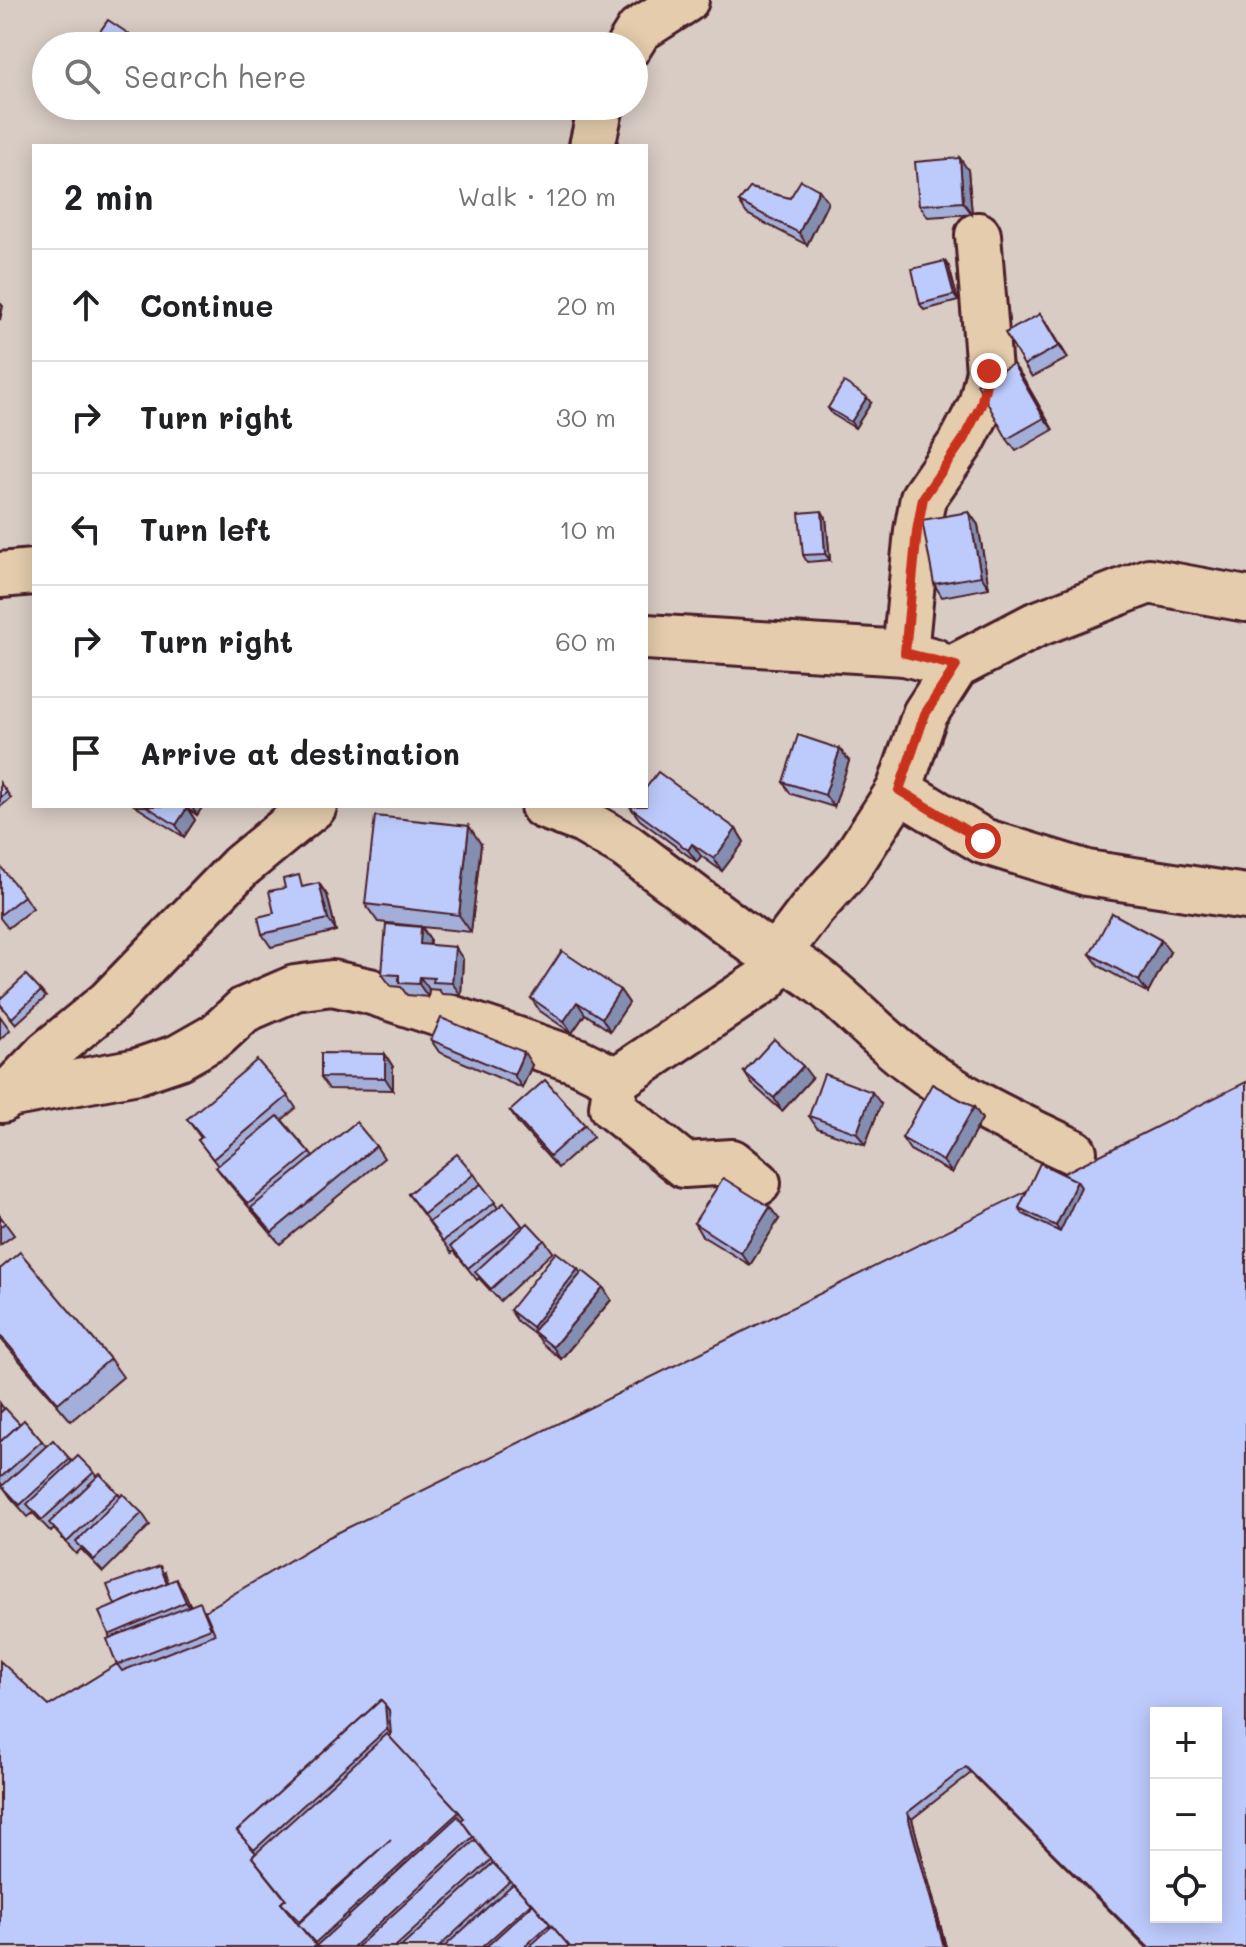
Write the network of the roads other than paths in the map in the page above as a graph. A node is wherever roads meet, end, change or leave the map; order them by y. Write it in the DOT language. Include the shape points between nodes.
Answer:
graph roads {
  1 [pos="686,0"];
  2 [pos="638,32"];
  3 [pos="598,120"];
  4 [pos="592,144"];
  5 [pos="978,235"];
  6 [pos="32,572"];
  7 [pos="0,575"];
  8 [pos="1246,599"];
  9 [pos="648,637"];
  10 [pos="905,653"];
  11 [pos="956,666"];
  12 [pos="899,790"];
  13 [pos="312,808"];
  14 [pos="548,808"];
  15 [pos="1246,897"];
  16 [pos="777,955"];
  17 [pos="616,1080"];
  18 [pos="4,1099"];
  19 [pos="1074,1152"];
  20 [pos="758,1183"];
  1 -- 2 [label="street"];
  3 -- 4 [label="street"];
  5 -- 10 [label="street" via="989,371 981,405 963,440 923,498"];
  6 -- 7 [label="street"];
  8 -- 11 [label="street" via="1149,581 1035,625"];
  9 -- 10 [label="street"];
  10 -- 11 [label="street"];
  11 -- 12 [label="street" via="925,714"];
  12 -- 15 [label="street" via="983,841 1087,873"];
  12 -- 16 [label="street" via="847,870"];
  13 -- 18 [label="street" via="241,866 109,1002 47,1053"];
  14 -- 16 [label="street" via="626,846"];
  16 -- 17 [label="street" via="766,979"];
  16 -- 19 [label="street" via="803,967 911,1062 967,1100"];
  17 -- 18 [label="street" via="506,1036 332,983 295,988 244,1010 216,1036 179,1057 138,1071"];
  17 -- 20 [label="street" via="612,1107 684,1165 732,1162"];
}
